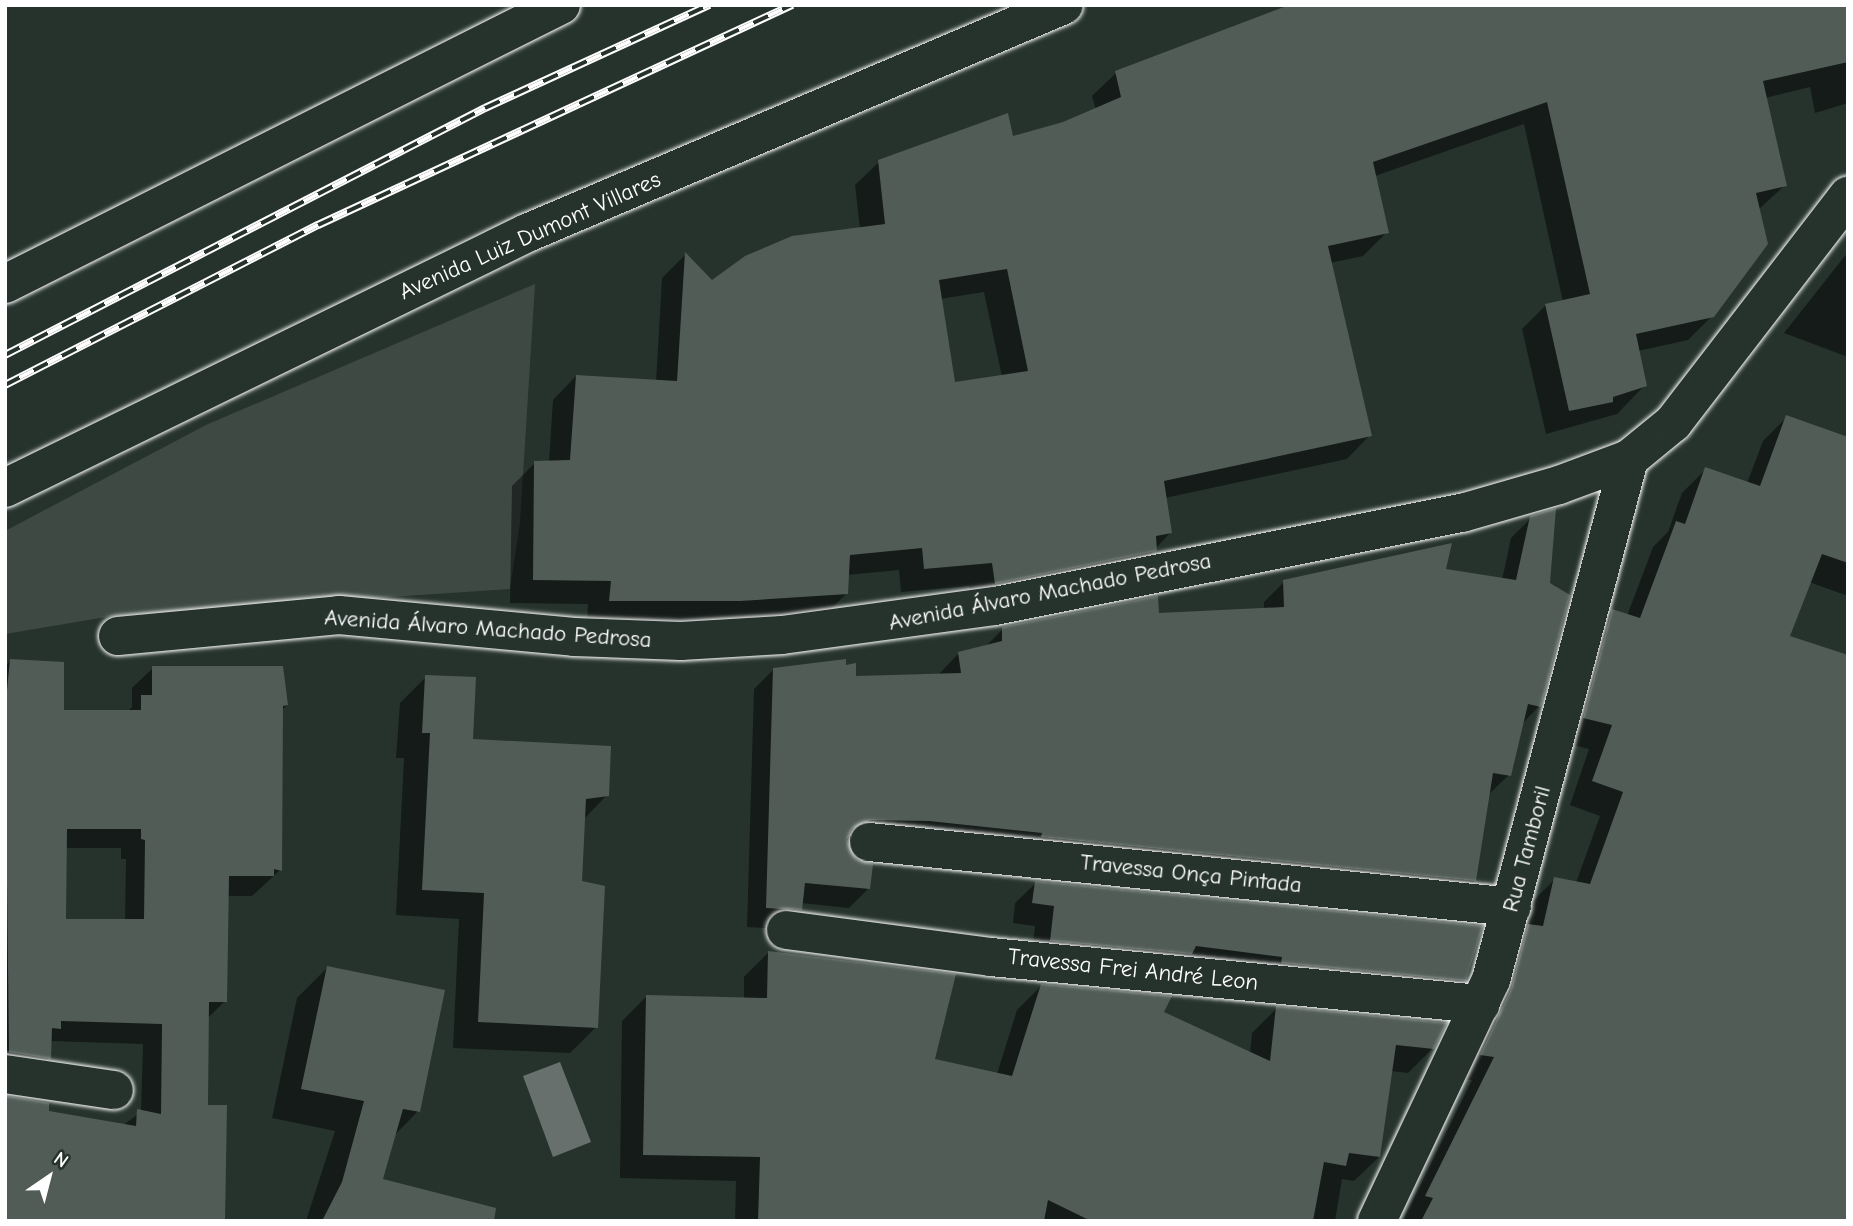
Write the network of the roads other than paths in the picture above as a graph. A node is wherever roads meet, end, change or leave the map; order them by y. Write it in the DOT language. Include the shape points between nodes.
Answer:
graph roads {
  1 [pos="561,5"];
  2 [pos="1064,5"];
  3 [pos="1848,197"];
  4 [pos="5,284"];
  5 [pos="1629,459"];
  6 [pos="5,488"];
  7 [pos="118,636"];
  8 [pos="869,842"];
  9 [pos="1512,907"];
  10 [pos="786,930"];
  11 [pos="1481,1004"];
  12 [pos="5,1074"];
  13 [pos="114,1090"];
  14 [pos="1377,1221"];
  1 -- 4 [label="street"];
  2 -- 6 [label="street, Avenida Luiz Dumont Villares" via="527,233"];
  3 -- 5 [label="street, Avenida Álvaro Machado Pedrosa" via="1673,423"];
  5 -- 7 [label="street, Avenida Álvaro Machado Pedrosa" via="1462,513 1021,601 866,626 681,641 574,637 339,615"];
  5 -- 9 [label="street, Rua Tamboril"];
  8 -- 9 [label="street, Travessa Onça Pintada"];
  9 -- 11 [label="street, Rua Tamboril"];
  10 -- 11 [label="street, Travessa Frei André Leon" via="991,957"];
  11 -- 14 [label="street, Rua Tamboril"];
  12 -- 13 [label="street"];
}
